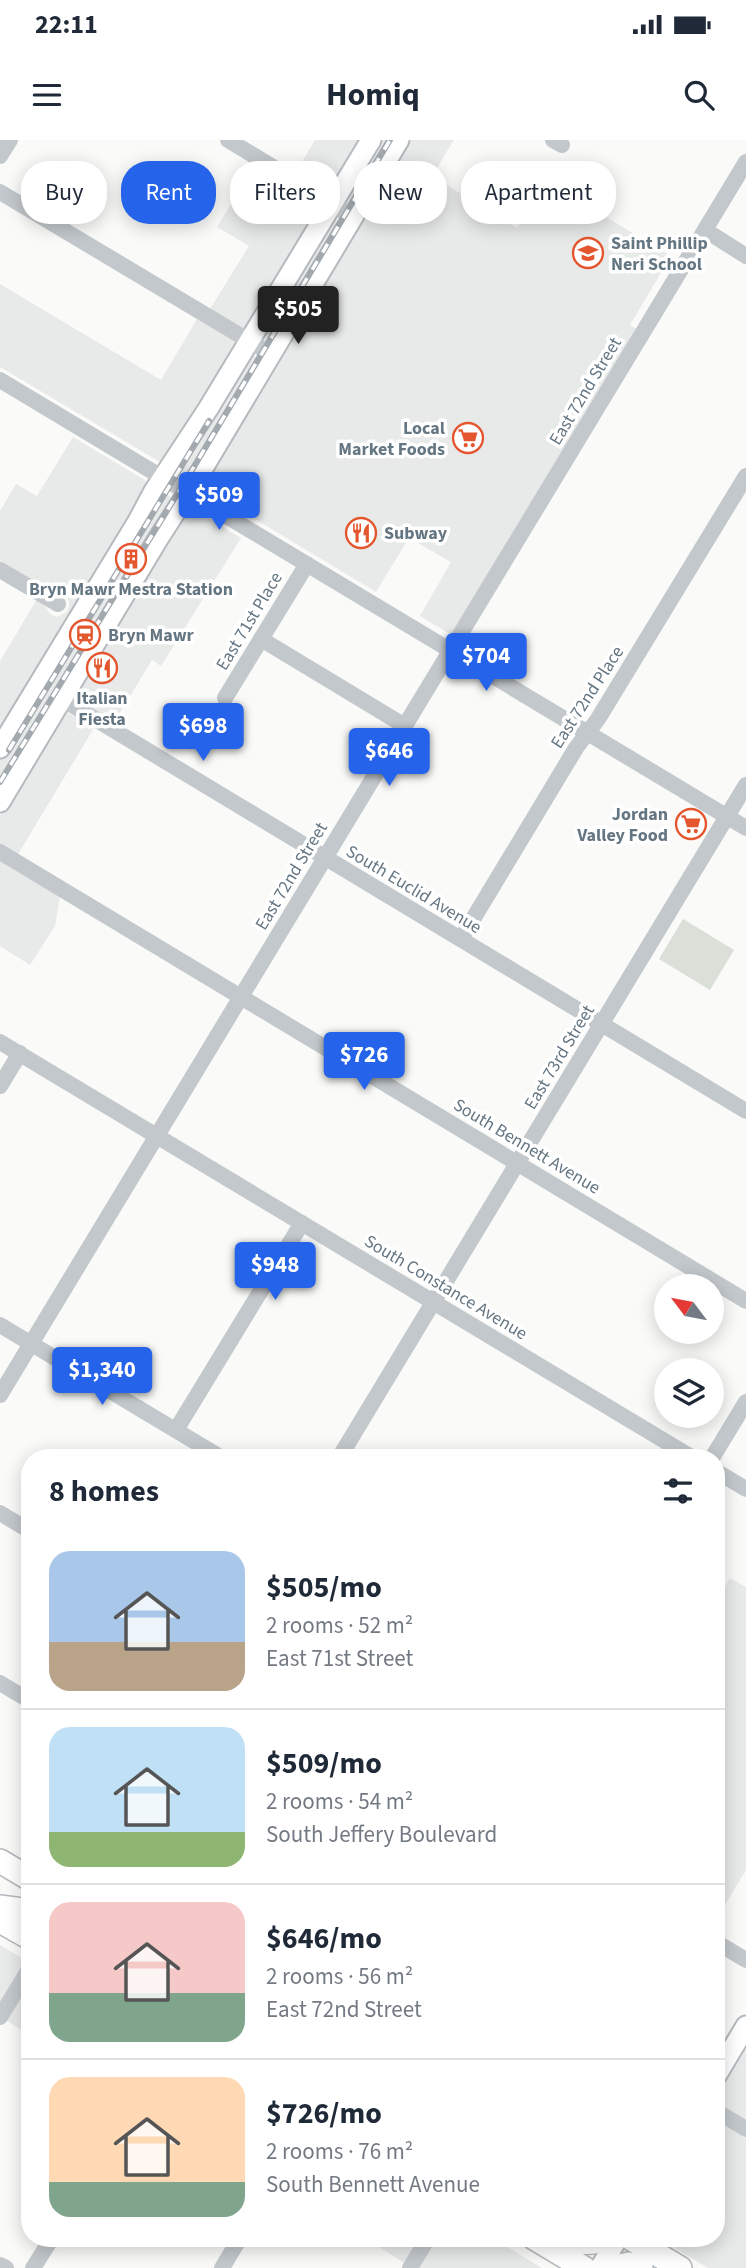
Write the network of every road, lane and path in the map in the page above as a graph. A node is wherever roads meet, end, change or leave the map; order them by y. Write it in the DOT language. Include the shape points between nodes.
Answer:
graph roads {
  1 [pos="9,140"];
  2 [pos="228,140"];
  3 [pos="371,140"];
  4 [pos="399,140"];
  5 [pos="0,156"];
  6 [pos="262,161"];
  7 [pos="746,162"];
  8 [pos="340,191"];
  9 [pos="0,192"];
  10 [pos="340,209"];
  11 [pos="353,218"];
  12 [pos="320,224"];
  13 [pos="705,230"];
  14 [pos="746,256"];
  15 [pos="249,341"];
  16 [pos="271,354"];
  17 [pos="0,380"];
  18 [pos="746,476"];
  19 [pos="162,477"];
  20 [pos="188,493"];
  21 [pos="307,564"];
  22 [pos="0,570"];
  23 [pos="58,604"];
  24 [pos="261,639"];
  25 [pos="451,650"];
  26 [pos="225,698"];
  27 [pos="62,699"];
  28 [pos="405,726"];
  29 [pos="587,733"];
  30 [pos="0,748"];
  31 [pos="746,785"];
  32 [pos="0,802"];
  33 [pos="727,816"];
  34 [pos="746,828"];
  35 [pos="0,852"];
  36 [pos="325,858"];
  37 [pos="461,939"];
  38 [pos="241,996"];
  39 [pos="601,1023"];
  40 [pos="0,1042"];
  41 [pos="20,1054"];
  42 [pos="0,1086"];
  43 [pos="746,1111"];
  44 [pos="157,1136"];
  45 [pos="517,1163"];
  46 [pos="302,1223"];
  47 [pos="746,1301"];
  48 [pos="433,1302"];
  49 [pos="0,1325"];
  50 [pos="31,1343"];
  51 [pos="0,1395"];
  52 [pos="746,1402"];
  53 [pos="176,1430"];
  54 [pos="207,1449"];
  55 [pos="344,1449"];
  56 [pos="678,1449"];
  57 [pos="717,1449"];
  58 [pos="725,1476"];
  59 [pos="746,1489"];
  60 [pos="0,1513"];
  61 [pos="21,1526"];
  62 [pos="0,1684"];
  63 [pos="21,1696"];
  64 [pos="0,1861"];
  65 [pos="21,1874"];
  66 [pos="0,1907"];
  67 [pos="21,1910"];
  68 [pos="0,1921"];
  69 [pos="21,1933"];
  70 [pos="725,1947"];
  71 [pos="746,1960"];
  72 [pos="21,1983"];
  73 [pos="0,2017"];
  74 [pos="746,2026"];
  75 [pos="725,2061"];
  76 [pos="725,2116"];
  77 [pos="746,2129"];
  78 [pos="46,2247"];
  79 [pos="235,2247"];
  80 [pos="423,2247"];
  81 [pos="549,2247"];
  82 [pos="613,2247"];
  83 [pos="645,2247"];
  84 [pos="0,2265"];
  85 [pos="6,2268"];
  86 [pos="33,2268"];
  87 [pos="222,2268"];
  88 [pos="410,2268"];
  89 [pos="584,2268"];
  90 [pos="600,2268"];
  91 [pos="612,2268"];
  92 [pos="641,2268"];
  93 [pos="680,2268"];
  1 -- 5 [label="street"];
  2 -- 6 [label="street"];
  3 -- 8 [label="main road"];
  4 -- 11 [label="main road"];
  7 -- 13 [label="street, East 72nd Street"];
  9 -- 15 [label="street"];
  10 -- 11 [label="street"];
  11 -- 16 [label="main road"];
  12 -- 15 [label="main road"];
  13 -- 14 [label="street"];
  13 -- 25 [label="street, East 72nd Street"];
  15 -- 16 [label="street"];
  15 -- 19 [label="main road"];
  16 -- 20 [label="main road"];
  17 -- 19 [label="street"];
  18 -- 29 [label="street, East 72nd Place"];
  19 -- 20 [label="street"];
  19 -- 30 [label="main road"];
  20 -- 21 [label="street"];
  20 -- 27 [label="main road"];
  21 -- 24 [label="street, East 71st Place"];
  21 -- 25 [label="street"];
  22 -- 23 [label="street"];
  24 -- 26 [label="street, East 71st Place"];
  24 -- 28 [label="street"];
  25 -- 28 [label="street, East 72nd Street"];
  25 -- 29 [label="street"];
  27 -- 32 [label="main road"];
  27 -- 36 [label="street, South Euclid Avenue"];
  28 -- 36 [label="street, East 72nd Street"];
  29 -- 33 [label="street"];
  29 -- 37 [label="street, East 72nd Place"];
  31 -- 33 [label="street, East 73rd Street"];
  33 -- 34 [label="street"];
  33 -- 39 [label="street, East 73rd Street"];
  35 -- 38 [label="street, South Bennett Avenue"];
  36 -- 37 [label="street, South Euclid Avenue"];
  36 -- 38 [label="street, East 72nd Street"];
  37 -- 39 [label="street, South Euclid Avenue"];
  38 -- 44 [label="street, East 72nd Street"];
  38 -- 45 [label="street, South Bennett Avenue"];
  39 -- 43 [label="street, South Euclid Avenue"];
  39 -- 45 [label="street, East 73rd Street"];
  40 -- 41 [label="street, South Constance Avenue"];
  41 -- 42 [label="street"];
  41 -- 44 [label="street, South Constance Avenue"];
  44 -- 46 [label="street, South Constance Avenue"];
  44 -- 50 [label="street, East 72nd Street"];
  45 -- 47 [label="street, South Bennett Avenue"];
  45 -- 48 [label="street, East 73rd Street"];
  46 -- 48 [label="street, South Constance Avenue"];
  46 -- 53 [label="street"];
  48 -- 55 [label="street, East 73rd Street"];
  48 -- 56 [label="street, South Constance Avenue"];
  49 -- 50 [label="street"];
  50 -- 51 [label="street, East 72nd Street"];
  50 -- 53 [label="street"];
  52 -- 57 [label="street"];
  53 -- 54 [label="street"];
  58 -- 59 [label="street"];
  60 -- 61 [label="street"];
  62 -- 63 [label="street"];
  64 -- 65 [label="highway"];
  66 -- 67 [label="highway"];
  68 -- 69 [label="highway"];
  70 -- 71 [label="street"];
  72 -- 73 [label="street"];
  74 -- 75 [label="main road"];
  76 -- 77 [label="street"];
  78 -- 86 [label="street"];
  79 -- 87 [label="street"];
  80 -- 88 [label="street"];
  81 -- 89 [label="highway"];
  82 -- 90 [label="main road"];
  83 -- 93 [label="highway"];
  84 -- 85 [label="street"];
  91 -- 92 [label="highway" via="629,2264"];
}
